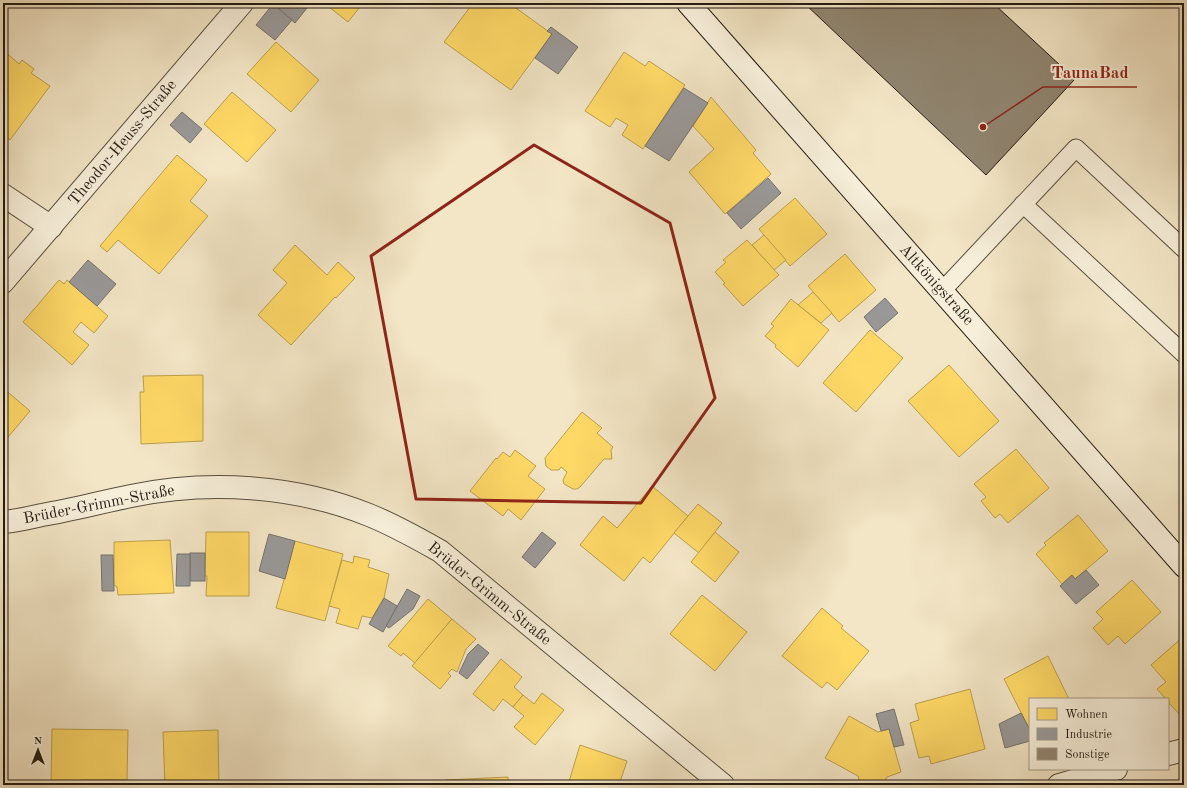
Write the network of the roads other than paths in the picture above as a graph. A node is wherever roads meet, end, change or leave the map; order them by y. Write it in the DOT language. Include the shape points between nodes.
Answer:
graph roads {
  1 [pos="242,3"];
  2 [pos="688,3"];
  3 [pos="3,195"];
  4 [pos="1023,204"];
  5 [pos="51,227"];
  6 [pos="1184,249"];
  7 [pos="3,282"];
  8 [pos="942,291"];
  9 [pos="1184,354"];
  10 [pos="3,522"];
  11 [pos="1184,566"];
  12 [pos="1184,750"];
  13 [pos="1169,754"];
  14 [pos="1112,770"];
  15 [pos="723,785"];
  16 [pos="1059,785"];
  1 -- 5 [label="street, Theodor-Heuss-Straße"];
  2 -- 8 [label="street, Altkönigstraße"];
  3 -- 5 [label="street"];
  4 -- 6 [label="lane" via="1076,148"];
  4 -- 8 [label="lane"];
  4 -- 9 [label="lane"];
  5 -- 7 [label="street, Theodor-Heuss-Straße"];
  8 -- 11 [label="street, Altkönigstraße"];
  10 -- 15 [label="street, Brüder-Grimm-Straße" via="132,495 177,489 223,487 302,495 369,515 417,537 440,551"];
  12 -- 13 [label="street"];
  14 -- 16 [label="street"];
}
